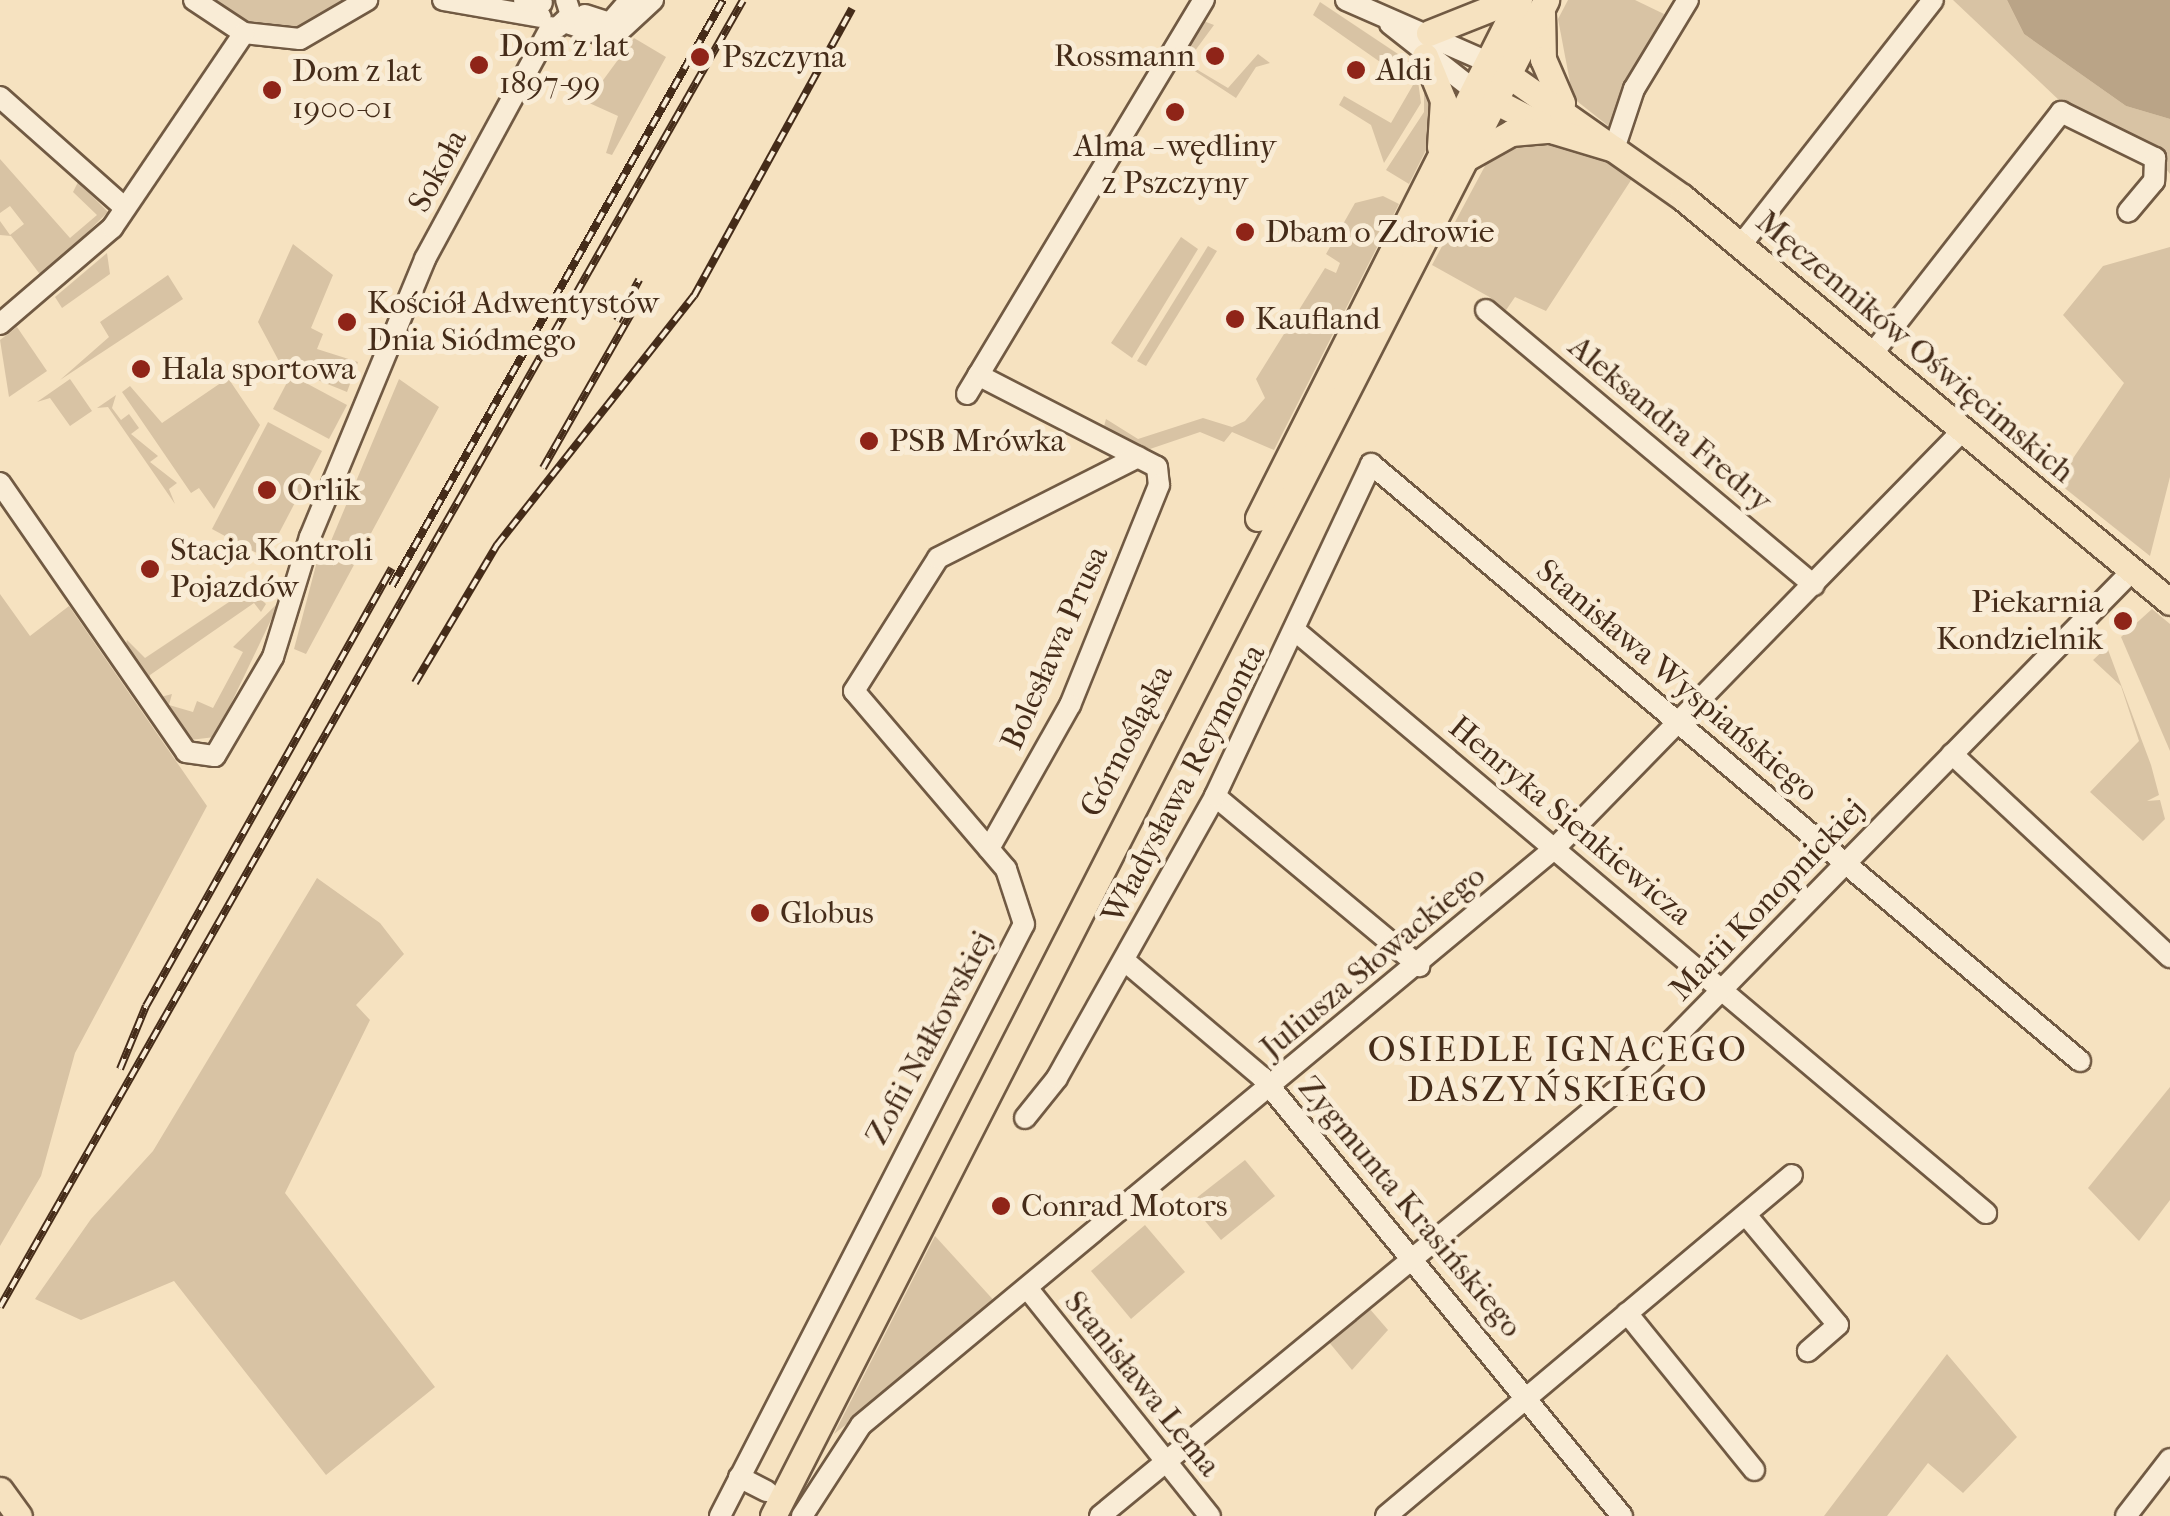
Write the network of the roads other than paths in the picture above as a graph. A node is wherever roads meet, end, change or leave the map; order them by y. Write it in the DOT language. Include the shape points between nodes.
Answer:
graph roads {
  1 [pos="194,0"];
  2 [pos="366,0"];
  3 [pos="443,0"];
  4 [pos="630,0"];
  5 [pos="653,0"];
  6 [pos="1204,0"];
  7 [pos="1346,0"];
  8 [pos="1688,0"];
  9 [pos="1933,0"];
  10 [pos="1530,2"];
  11 [pos="554,8"];
  12 [pos="244,33"];
  13 [pos="1427,44"];
  14 [pos="1499,68"];
  15 [pos="1484,96"];
  16 [pos="0,97"];
  17 [pos="1558,119"];
  18 [pos="1614,148"];
  19 [pos="1466,159"];
  20 [pos="1438,160"];
  21 [pos="125,208"];
  22 [pos="2128,212"];
  23 [pos="1741,245"];
  24 [pos="1486,310"];
  25 [pos="0,324"];
  26 [pos="1873,353"];
  27 [pos="1964,429"];
  28 [pos="1148,462"];
  29 [pos="1371,464"];
  30 [pos="0,483"];
  31 [pos="2132,570"];
  32 [pos="1814,586"];
  33 [pos="2170,602"];
  34 [pos="1298,632"];
  35 [pos="1680,722"];
  36 [pos="1952,754"];
  37 [pos="1215,796"];
  38 [pos="1556,848"];
  39 [pos="989,849"];
  40 [pos="1846,863"];
  41 [pos="2170,957"];
  42 [pos="1125,961"];
  43 [pos="1419,966"];
  44 [pos="1723,988"];
  45 [pos="2080,1061"];
  46 [pos="1270,1087"];
  47 [pos="1025,1118"];
  48 [pos="1792,1175"];
  49 [pos="1986,1213"];
  50 [pos="1746,1215"];
  51 [pos="1413,1256"];
  52 [pos="1028,1289"];
  53 [pos="1628,1313"];
  54 [pos="1808,1351"];
  55 [pos="1528,1395"];
  56 [pos="2170,1458"];
  57 [pos="1166,1463"];
  58 [pos="1754,1470"];
  59 [pos="739,1477"];
  60 [pos="0,1490"];
  61 [pos="770,1504"];
  62 [pos="19,1516"];
  63 [pos="720,1516"];
  64 [pos="754,1516"];
  65 [pos="802,1516"];
  66 [pos="1100,1516"];
  67 [pos="1210,1516"];
  68 [pos="1386,1516"];
  69 [pos="1622,1516"];
  70 [pos="2126,1516"];
  1 -- 12 [label="street"];
  2 -- 12 [label="street" via="314,38"];
  3 -- 11 [label="street"];
  4 -- 11 [label="street" via="610,23"];
  5 -- 11 [label="street" via="612,38"];
  6 -- 28 [label="street" via="973,385"];
  7 -- 13 [label="street, Męczenników Oświęcimskich"];
  8 -- 18 [label="street" via="1634,88"];
  9 -- 23 [label="street"];
  10 -- 13 [label="main road"];
  10 -- 14 [label="main road, Górnośląska"];
  10 -- 17 [label="main road"];
  11 -- 30 [label="street, Sokoła" via="388,348 310,537 273,657 205,761 164,722"];
  12 -- 21 [label="street"];
  13 -- 14 [label="street, Męczenników Oświęcimskich"];
  13 -- 15 [label="street, Męczenników Oświęcimskich"];
  13 -- 20 [label="main road" via="1442,100"];
  14 -- 15 [label="main road, Górnośląska"];
  14 -- 17 [label="main road, Męczenników Oświęcimskich"];
  15 -- 17 [label="main road, Męczenników Oświęcimskich"];
  15 -- 19 [label="main road, Górnośląska"];
  15 -- 20 [label="main road, Górnośląska"];
  16 -- 21 [label="street"];
  17 -- 18 [label="main road, Męczenników Oświęcimskich"];
  17 -- 19 [label="main road" via="1511,133"];
  18 -- 23 [label="main road, Męczenników Oświęcimskich"];
  19 -- 61 [label="main road, Górnośląska"];
  20 -- 61 [label="main road, Górnośląska"];
  21 -- 25 [label="street" via="67,272"];
  22 -- 26 [label="street" via="2157,174 2150,153 2061,112"];
  23 -- 26 [label="main road, Męczenników Oświęcimskich"];
  24 -- 32 [label="street, Aleksandra Fredry"];
  26 -- 27 [label="main road, Męczenników Oświęcimskich"];
  27 -- 31 [label="main road, Męczenników Oświęcimskich"];
  27 -- 32 [label="street, Juliusza Słowackiego"];
  28 -- 39 [label="street, Bolesława Prusa" via="1159,484 1070,706"];
  28 -- 39 [label="street, Zofii Nałkowskiej" via="938,558 854,692"];
  29 -- 34 [label="street, Władysława Reymonta"];
  29 -- 35 [label="street, Stanisława Wyspiańskiego"];
  31 -- 33 [label="main road, Męczenników Oświęcimskich"];
  31 -- 36 [label="street, Marii Konopnickiej"];
  32 -- 35 [label="street, Juliusza Słowackiego"];
  34 -- 37 [label="street, Władysława Reymonta"];
  34 -- 38 [label="street, Henryka Sienkiewicza"];
  35 -- 38 [label="street, Juliusza Słowackiego"];
  35 -- 40 [label="street, Stanisława Wyspiańskiego"];
  36 -- 40 [label="street, Marii Konopnickiej"];
  36 -- 41 [label="street"];
  37 -- 42 [label="street, Władysława Reymonta"];
  37 -- 43 [label="street"];
  38 -- 43 [label="street, Juliusza Słowackiego"];
  38 -- 44 [label="street, Henryka Sienkiewicza"];
  39 -- 59 [label="street, Zofii Nałkowskiej" via="1021,893 1024,924"];
  40 -- 44 [label="street, Marii Konopnickiej"];
  40 -- 45 [label="street, Stanisława Wyspiańskiego"];
  42 -- 46 [label="street, Zygmunta Krasińskiego"];
  42 -- 47 [label="street, Władysława Reymonta"];
  43 -- 46 [label="street, Juliusza Słowackiego"];
  44 -- 49 [label="street, Henryka Sienkiewicza"];
  44 -- 51 [label="street, Marii Konopnickiej" via="1599,1108"];
  46 -- 51 [label="street, Zygmunta Krasińskiego"];
  46 -- 52 [label="street, Juliusza Słowackiego"];
  48 -- 50 [label="street"];
  50 -- 53 [label="street"];
  50 -- 54 [label="street" via="1838,1325"];
  51 -- 55 [label="street, Zygmunta Krasińskiego"];
  51 -- 57 [label="street, Marii Konopnickiej"];
  52 -- 57 [label="street, Stanisława Lema"];
  52 -- 65 [label="street, Juliusza Słowackiego" via="860,1424"];
  53 -- 55 [label="street"];
  53 -- 58 [label="street"];
  55 -- 68 [label="street"];
  55 -- 69 [label="street, Zygmunta Krasińskiego"];
  56 -- 70 [label="street"];
  57 -- 66 [label="street, Marii Konopnickiej"];
  57 -- 67 [label="street, Stanisława Lema"];
  59 -- 61 [label="street"];
  59 -- 63 [label="street, Zofii Nałkowskiej"];
  60 -- 62 [label="main road"];
  61 -- 64 [label="main road, Górnośląska"];
}
